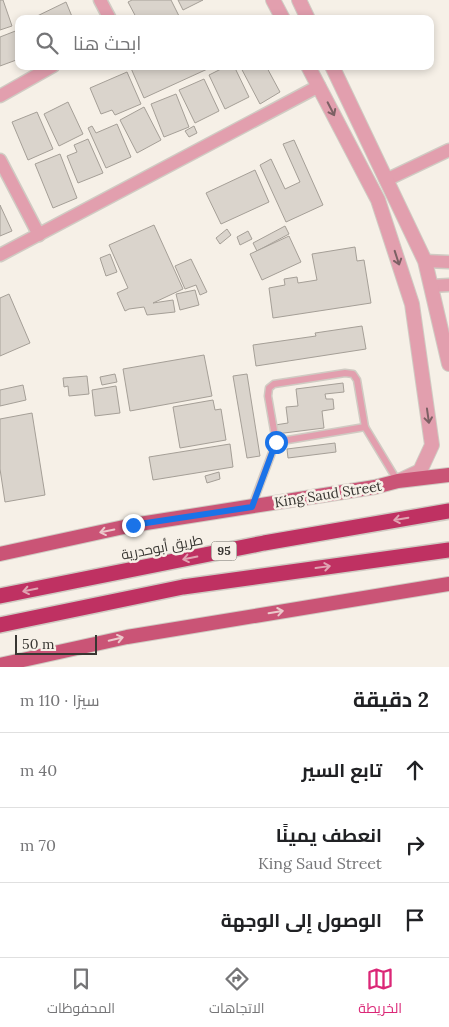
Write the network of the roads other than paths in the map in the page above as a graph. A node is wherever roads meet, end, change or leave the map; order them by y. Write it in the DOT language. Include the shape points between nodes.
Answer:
graph roads {
  1 [pos="100,0"];
  2 [pos="272,0"];
  3 [pos="298,0"];
  4 [pos="108,15"];
  5 [pos="281,15"];
  6 [pos="306,15"];
  7 [pos="45,70"];
  8 [pos="310,70"];
  9 [pos="334,70"];
  10 [pos="319,86"];
  11 [pos="0,96"];
  12 [pos="449,150"];
  13 [pos="0,160"];
  14 [pos="386,180"];
  15 [pos="39,234"];
  16 [pos="0,255"];
  17 [pos="425,261"];
  18 [pos="449,262"];
  19 [pos="449,285"];
  20 [pos="430,286"];
  21 [pos="449,364"];
  22 [pos="365,427"];
  23 [pos="276,442"];
  24 [pos="449,475"];
  25 [pos="398,481"];
  26 [pos="252,507"];
  27 [pos="449,511"];
  28 [pos="449,550"];
  29 [pos="0,554"];
  30 [pos="449,584"];
  31 [pos="0,596"];
  32 [pos="0,625"];
  33 [pos="0,665"];
  1 -- 4 [label="street"];
  2 -- 5 [label="street"];
  3 -- 6 [label="street"];
  7 -- 11 [label="street"];
  8 -- 10 [label="street"];
  9 -- 14 [label="street"];
  10 -- 15 [label="street"];
  10 -- 25 [label="street, one-way" via="378,200 412,304 432,445 420,471"];
  12 -- 14 [label="street"];
  13 -- 15 [label="street"];
  14 -- 17 [label="street"];
  15 -- 16 [label="street"];
  17 -- 18 [label="street"];
  17 -- 20 [label="street"];
  19 -- 20 [label="street"];
  20 -- 21 [label="street"];
  22 -- 23 [label="lane"];
  22 -- 23 [label="lane" via="357,380 353,374 274,384 269,388 268,396"];
  22 -- 25 [label="lane"];
  23 -- 26 [label="lane"];
  24 -- 25 [label="main road, King Saud Street"];
  25 -- 26 [label="main road, King Saud Street" via="375,488"];
  26 -- 29 [label="main road, King Saud Street, one-way" via="133,525"];
  27 -- 31 [label="highway, طريق أبوحدرية / 95, one-way" via="264,543"];
  32 -- 28 [label="highway, 95, one-way" via="182,587"];
  33 -- 30 [label="main road, one-way" via="127,637"];
}
